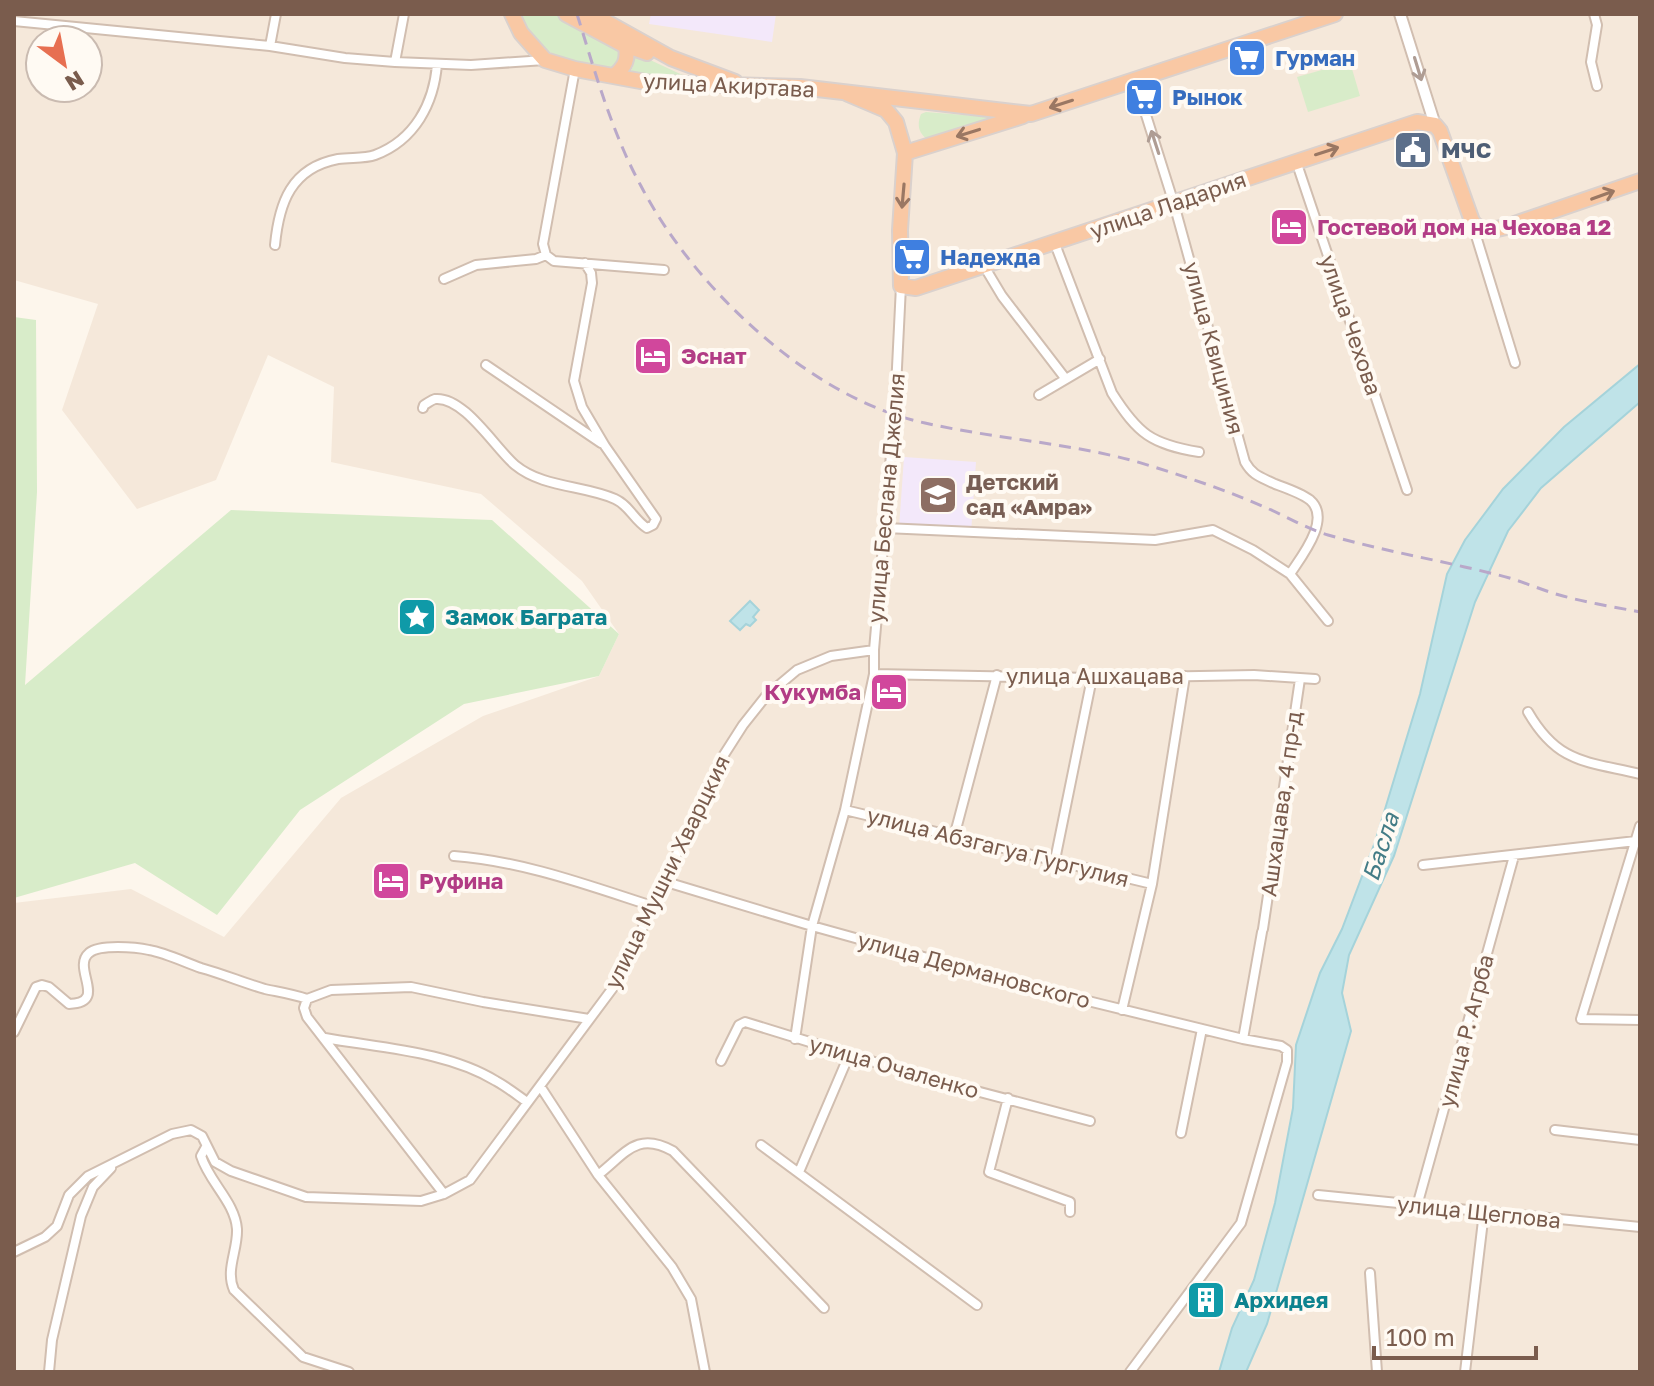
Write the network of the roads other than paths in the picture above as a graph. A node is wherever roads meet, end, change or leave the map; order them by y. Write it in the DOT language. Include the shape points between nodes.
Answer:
graph roads {
  1 [pos="276,14"];
  2 [pos="404,14"];
  3 [pos="566,14"];
  4 [pos="592,14"];
  5 [pos="1335,14"];
  6 [pos="1400,14"];
  7 [pos="1594,14"];
  8 [pos="515,16"];
  9 [pos="14,21"];
  10 [pos="626,45"];
  11 [pos="270,46"];
  12 [pos="545,60"];
  13 [pos="395,62"];
  14 [pos="682,62"];
  15 [pos="437,64"];
  16 [pos="575,69"];
  17 [pos="614,76"];
  18 [pos="1135,80"];
  19 [pos="743,85"];
  20 [pos="1597,86"];
  21 [pos="846,93"];
  22 [pos="1031,114"];
  23 [pos="1435,125"];
  24 [pos="905,153"];
  25 [pos="1296,161"];
  26 [pos="1640,181"];
  27 [pos="1174,204"];
  28 [pos="1472,221"];
  29 [pos="1055,244"];
  30 [pos="275,245"];
  31 [pos="546,255"];
  32 [pos="585,263"];
  33 [pos="984,266"];
  34 [pos="664,270"];
  35 [pos="444,279"];
  36 [pos="901,286"];
  37 [pos="1100,359"];
  38 [pos="1515,363"];
  39 [pos="486,365"];
  40 [pos="1065,378"];
  41 [pos="1039,395"];
  42 [pos="423,408"];
  43 [pos="605,446"];
  44 [pos="1199,452"];
  45 [pos="1407,490"];
  46 [pos="885,528"];
  47 [pos="1290,574"];
  48 [pos="1328,621"];
  49 [pos="874,650"];
  50 [pos="874,674"];
  51 [pos="997,675"];
  52 [pos="1185,676"];
  53 [pos="1092,678"];
  54 [pos="1300,679"];
  55 [pos="1315,679"];
  56 [pos="1528,712"];
  57 [pos="1640,774"];
  58 [pos="845,810"];
  59 [pos="1640,826"];
  60 [pos="954,837"];
  61 [pos="1636,841"];
  62 [pos="454,856"];
  63 [pos="1514,856"];
  64 [pos="1055,860"];
  65 [pos="1423,865"];
  66 [pos="663,881"];
  67 [pos="1152,884"];
  68 [pos="652,906"];
  69 [pos="812,926"];
  70 [pos="307,999"];
  71 [pos="1122,1010"];
  72 [pos="589,1019"];
  73 [pos="1640,1020"];
  74 [pos="1202,1029"];
  75 [pos="14,1032"];
  76 [pos="325,1038"];
  77 [pos="795,1039"];
  78 [pos="1243,1039"];
  79 [pos="849,1055"];
  80 [pos="721,1061"];
  81 [pos="540,1086"];
  82 [pos="1008,1098"];
  83 [pos="527,1102"];
  84 [pos="1090,1121"];
  85 [pos="1555,1130"];
  86 [pos="1181,1133"];
  87 [pos="1640,1140"];
  88 [pos="761,1145"];
  89 [pos="206,1147"];
  90 [pos="114,1165"];
  91 [pos="799,1172"];
  92 [pos="598,1175"];
  93 [pos="444,1194"];
  94 [pos="1318,1195"];
  95 [pos="1417,1206"];
  96 [pos="1070,1212"];
  97 [pos="1484,1212"];
  98 [pos="1640,1227"];
  99 [pos="14,1252"];
  100 [pos="1370,1273"];
  101 [pos="977,1305"];
  102 [pos="824,1308"];
  103 [pos="49,1372"];
  104 [pos="349,1372"];
  105 [pos="705,1372"];
  106 [pos="1130,1372"];
  107 [pos="1377,1372"];
  108 [pos="1465,1372"];
  1 -- 11 [label="street"];
  2 -- 13 [label="street"];
  3 -- 10 [label="highway"];
  4 -- 14 [label="highway"];
  5 -- 18 [label="highway, улица Акиртава"];
  6 -- 23 [label="street, one-way"];
  7 -- 20 [label="street" via="1591,62"];
  8 -- 12 [label="highway"];
  9 -- 11 [label="street, улица Акиртава"];
  10 -- 14 [label="highway"];
  10 -- 17 [label="highway" via="625,65"];
  11 -- 13 [label="street, улица Акиртава"];
  12 -- 15 [label="street, улица Акиртава"];
  12 -- 16 [label="highway, улица Акиртава"];
  13 -- 15 [label="street, улица Акиртава"];
  14 -- 19 [label="highway"];
  15 -- 30 [label="street" via="427,110 403,137 373,156 330,161 293,183 277,222"];
  16 -- 17 [label="highway, улица Акиртава"];
  16 -- 31 [label="street" via="543,244"];
  17 -- 19 [label="highway, улица Акиртава" via="676,85"];
  18 -- 22 [label="highway, улица Акиртава, one-way"];
  27 -- 18 [label="street, улица Квициния, one-way"];
  19 -- 21 [label="highway, улица Акиртава"];
  21 -- 22 [label="highway, улица Акиртава"];
  21 -- 24 [label="highway, улица Беслана Джелия" via="886,110 896,122"];
  22 -- 24 [label="highway, one-way"];
  25 -- 23 [label="highway, улица Ладария, one-way" via="1417,122"];
  23 -- 28 [label="highway"];
  24 -- 36 [label="highway, улица Беслана Джелия, one-way"];
  25 -- 27 [label="highway, улица Ладария"];
  25 -- 45 [label="street, улица Чехова"];
  28 -- 26 [label="highway, one-way" via="1479,228 1496,230"];
  27 -- 29 [label="highway, улица Ладария"];
  27 -- 47 [label="street, улица Квициния" via="1245,462 1252,475 1308,498 1317,507 1308,546"];
  28 -- 38 [label="street"];
  29 -- 33 [label="highway, улица Ладария"];
  29 -- 37 [label="street"];
  31 -- 32 [label="street" via="554,261"];
  31 -- 35 [label="street" via="476,265"];
  32 -- 34 [label="street"];
  32 -- 43 [label="street" via="592,283 574,381"];
  33 -- 36 [label="highway, улица Ладария" via="916,288"];
  33 -- 40 [label="street"];
  36 -- 46 [label="street, улица Беслана Джелия"];
  37 -- 40 [label="street"];
  37 -- 44 [label="street" via="1112,393 1142,433"];
  39 -- 43 [label="street"];
  40 -- 41 [label="street"];
  42 -- 43 [label="street" via="436,399 451,403 466,411 518,468 620,501 639,523 653,525 652,511"];
  46 -- 47 [label="street" via="1155,540 1213,530"];
  46 -- 49 [label="street, улица Беслана Джелия"];
  47 -- 48 [label="street"];
  49 -- 50 [label="street, улица Беслана Джелия"];
  49 -- 66 [label="street, улица Мушни Хварцкия" via="831,656 797,670 766,696 720,761"];
  50 -- 51 [label="street, улица Ашхацава"];
  50 -- 58 [label="street, улица Беслана Джелия"];
  51 -- 53 [label="street, улица Ашхацава"];
  51 -- 60 [label="street"];
  52 -- 53 [label="street, улица Ашхацава"];
  52 -- 54 [label="street, улица Ашхацава"];
  52 -- 67 [label="street"];
  53 -- 64 [label="street"];
  54 -- 55 [label="street, улица Ашхацава"];
  54 -- 78 [label="street, Ашхацава, 4 пр-д"];
  56 -- 57 [label="street" via="1566,756"];
  58 -- 60 [label="street, улица Абзгагуа Гургулия"];
  58 -- 69 [label="street, улица Беслана Джелия"];
  59 -- 61 [label="street"];
  60 -- 64 [label="street, улица Абзгагуа Гургулия"];
  61 -- 63 [label="street"];
  61 -- 73 [label="street" via="1581,1019"];
  62 -- 68 [label="street" via="548,873"];
  63 -- 65 [label="street"];
  63 -- 95 [label="street, улица Р. Агрба"];
  64 -- 67 [label="street, улица Абзгагуа Гургулия"];
  66 -- 68 [label="street, улица Мушни Хварцкия"];
  66 -- 69 [label="street, улица Дермановского"];
  67 -- 71 [label="street"];
  68 -- 72 [label="street, улица Мушни Хварцкия" via="618,981"];
  69 -- 71 [label="street, улица Дермановского"];
  69 -- 77 [label="street, улица Беслана Джелия"];
  70 -- 72 [label="street" via="331,990 411,987"];
  70 -- 75 [label="street" via="125,946 86,954 88,992 79,1004 69,1004 49,987 36,987"];
  70 -- 76 [label="street" via="307,1017"];
  71 -- 74 [label="street, улица Дермановского"];
  72 -- 81 [label="street, улица Мушни Хварцкия"];
  74 -- 78 [label="street, улица Дермановского"];
  74 -- 86 [label="street"];
  76 -- 83 [label="street" via="455,1064 494,1079"];
  76 -- 93 [label="street"];
  77 -- 79 [label="street, улица Очаленко"];
  77 -- 80 [label="street, улица Очаленко" via="745,1022"];
  78 -- 106 [label="street, улица Дермановского" via="1281,1046 1287,1050 1287,1062 1241,1223"];
  79 -- 82 [label="street, улица Очаленко"];
  79 -- 91 [label="street"];
  81 -- 83 [label="street, улица Мушни Хварцкия"];
  81 -- 92 [label="street"];
  82 -- 84 [label="street, улица Очаленко"];
  82 -- 96 [label="street" via="989,1172 1070,1202"];
  83 -- 93 [label="street, улица Мушни Хварцкия" via="470,1180"];
  85 -- 87 [label="street"];
  88 -- 91 [label="street"];
  89 -- 90 [label="street, улица Мушни Хварцкия" via="202,1136 191,1130 172,1134"];
  89 -- 93 [label="street, улица Мушни Хварцкия" via="215,1162 231,1171 306,1197 421,1201"];
  89 -- 104 [label="street" via="201,1156 205,1170 237,1229 229,1280 234,1290 303,1357"];
  90 -- 99 [label="street, улица Мушни Хварцкия" via="88,1176 69,1195 57,1226 45,1237"];
  90 -- 103 [label="street" via="93,1187 81,1216"];
  91 -- 101 [label="street"];
  92 -- 102 [label="street" via="647,1141 673,1151"];
  92 -- 105 [label="street" via="691,1299"];
  94 -- 95 [label="street, улица Щеглова"];
  95 -- 97 [label="street, улица Щеглова"];
  97 -- 98 [label="street, улица Щеглова"];
  97 -- 108 [label="street"];
  100 -- 107 [label="street"];
}
